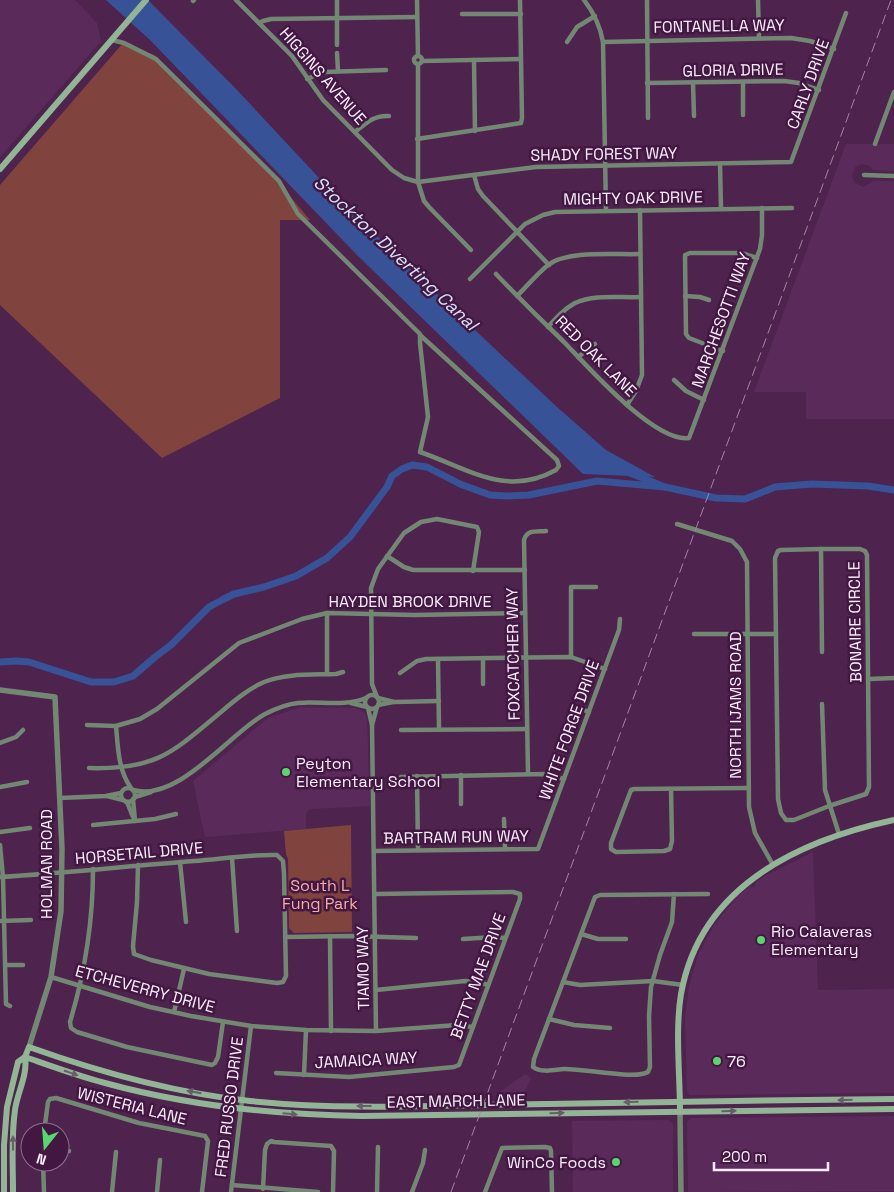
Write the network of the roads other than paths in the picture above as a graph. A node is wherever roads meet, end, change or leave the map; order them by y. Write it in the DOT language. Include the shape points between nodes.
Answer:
graph roads {
  1 [pos="146,0"];
  2 [pos="236,0"];
  3 [pos="337,0"];
  4 [pos="416,0"];
  5 [pos="520,0"];
  6 [pos="584,0"];
  7 [pos="647,0"];
  8 [pos="758,0"];
  9 [pos="846,13"];
  10 [pos="462,14"];
  11 [pos="521,14"];
  12 [pos="595,16"];
  13 [pos="417,17"];
  14 [pos="337,18"];
  15 [pos="259,23"];
  16 [pos="758,38"];
  17 [pos="112,40"];
  18 [pos="647,40"];
  19 [pos="567,42"];
  20 [pos="603,42"];
  21 [pos="337,45"];
  22 [pos="834,49"];
  23 [pos="337,52"];
  24 [pos="418,56"];
  25 [pos="521,59"];
  26 [pos="474,60"];
  27 [pos="422,61"];
  28 [pos="418,65"];
  29 [pos="386,70"];
  30 [pos="338,71"];
  31 [pos="307,79"];
  32 [pos="743,82"];
  33 [pos="647,83"];
  34 [pos="693,83"];
  35 [pos="819,90"];
  36 [pos="894,92"];
  37 [pos="892,106"];
  38 [pos="743,115"];
  39 [pos="389,116"];
  40 [pos="694,116"];
  41 [pos="648,118"];
  42 [pos="475,130"];
  43 [pos="355,132"];
  44 [pos="418,139"];
  45 [pos="875,144"];
  46 [pos="791,162"];
  47 [pos="720,164"];
  48 [pos="604,166"];
  49 [pos="0,169"];
  50 [pos="474,175"];
  51 [pos="864,175"];
  52 [pos="894,176"];
  53 [pos="418,182"];
  54 [pos="722,208"];
  55 [pos="762,208"];
  56 [pos="792,208"];
  57 [pos="606,210"];
  58 [pos="640,210"];
  59 [pos="517,232"];
  60 [pos="471,250"];
  61 [pos="640,254"];
  62 [pos="757,258"];
  63 [pos="549,264"];
  64 [pos="496,274"];
  65 [pos="470,279"];
  66 [pos="517,296"];
  67 [pos="685,296"];
  68 [pos="641,297"];
  69 [pos="709,300"];
  70 [pos="548,327"];
  71 [pos="420,334"];
  72 [pos="595,344"];
  73 [pos="723,351"];
  74 [pos="578,357"];
  75 [pos="674,380"];
  76 [pos="704,400"];
  77 [pos="627,405"];
  78 [pos="690,438"];
  79 [pos="677,524"];
  80 [pos="546,532"];
  81 [pos="821,550"];
  82 [pos="386,556"];
  83 [pos="525,570"];
  84 [pos="474,571"];
  85 [pos="596,587"];
  86 [pos="327,613"];
  87 [pos="371,613"];
  88 [pos="526,613"];
  89 [pos="620,619"];
  90 [pos="694,634"];
  91 [pos="747,634"];
  92 [pos="776,634"];
  93 [pos="822,652"];
  94 [pos="526,657"];
  95 [pos="571,657"];
  96 [pos="484,658"];
  97 [pos="438,659"];
  98 [pos="605,669"];
  99 [pos="343,672"];
  100 [pos="400,673"];
  101 [pos="327,674"];
  102 [pos="869,678"];
  103 [pos="894,678"];
  104 [pos="372,684"];
  105 [pos="484,684"];
  106 [pos="0,690"];
  107 [pos="367,698"];
  108 [pos="378,698"];
  109 [pos="439,701"];
  110 [pos="350,702"];
  111 [pos="394,702"];
  112 [pos="822,704"];
  113 [pos="378,706"];
  114 [pos="573,706"];
  115 [pos="367,707"];
  116 [pos="589,712"];
  117 [pos="87,725"];
  118 [pos="372,725"];
  119 [pos="116,726"];
  120 [pos="527,728"];
  121 [pos="439,729"];
  122 [pos="23,730"];
  123 [pos="401,730"];
  124 [pos="0,743"];
  125 [pos="90,768"];
  126 [pos="122,768"];
  127 [pos="528,774"];
  128 [pos="461,775"];
  129 [pos="124,776"];
  130 [pos="417,776"];
  131 [pos="401,777"];
  132 [pos="564,780"];
  133 [pos="27,782"];
  134 [pos="0,787"];
  135 [pos="748,788"];
  136 [pos="132,789"];
  137 [pos="670,789"];
  138 [pos="122,791"];
  139 [pos="152,791"];
  140 [pos="106,796"];
  141 [pos="60,798"];
  142 [pos="134,798"];
  143 [pos="125,801"];
  144 [pos="462,804"];
  145 [pos="829,806"];
  146 [pos="176,814"];
  147 [pos="504,818"];
  148 [pos="135,820"];
  149 [pos="894,820"];
  150 [pos="93,825"];
  151 [pos="30,828"];
  152 [pos="0,832"];
  153 [pos="839,834"];
  154 [pos="0,845"];
  155 [pos="538,848"];
  156 [pos="504,849"];
  157 [pos="418,850"];
  158 [pos="374,851"];
  159 [pos="232,858"];
  160 [pos="180,862"];
  161 [pos="138,865"];
  162 [pos="773,865"];
  163 [pos="93,869"];
  164 [pos="63,872"];
  165 [pos="1,877"];
  166 [pos="375,894"];
  167 [pos="674,894"];
  168 [pos="708,894"];
  169 [pos="31,920"];
  170 [pos="2,921"];
  171 [pos="186,922"];
  172 [pos="237,931"];
  173 [pos="581,934"];
  174 [pos="330,936"];
  175 [pos="285,937"];
  176 [pos="375,937"];
  177 [pos="416,938"];
  178 [pos="505,938"];
  179 [pos="463,939"];
  180 [pos="626,939"];
  181 [pos="5,965"];
  182 [pos="23,965"];
  183 [pos="184,968"];
  184 [pos="51,977"];
  185 [pos="653,981"];
  186 [pos="563,982"];
  187 [pos="488,985"];
  188 [pos="683,985"];
  189 [pos="80,986"];
  190 [pos="376,990"];
  191 [pos="10,1006"];
  192 [pos="174,1012"];
  193 [pos="550,1019"];
  194 [pos="223,1022"];
  195 [pos="251,1026"];
  196 [pos="472,1027"];
  197 [pos="610,1028"];
  198 [pos="306,1030"];
  199 [pos="331,1031"];
  200 [pos="376,1031"];
  201 [pos="29,1047"];
  202 [pos="25,1057"];
  203 [pos="458,1066"];
  204 [pos="276,1073"];
  205 [pos="304,1075"];
  206 [pos="894,1099"];
  207 [pos="242,1100"];
  208 [pos="680,1102"];
  209 [pos="242,1109"];
  210 [pos="894,1109"];
  211 [pos="680,1112"];
  212 [pos="45,1122"];
  213 [pos="378,1147"];
  214 [pos="425,1150"];
  215 [pos="116,1152"];
  216 [pos="160,1160"];
  217 [pos="43,1172"];
  218 [pos="232,1185"];
  219 [pos="263,1189"];
  220 [pos="4,1192"];
  221 [pos="13,1192"];
  222 [pos="44,1192"];
  223 [pos="112,1192"];
  224 [pos="157,1192"];
  225 [pos="202,1192"];
  226 [pos="231,1192"];
  227 [pos="318,1192"];
  228 [pos="333,1192"];
  229 [pos="377,1192"];
  230 [pos="412,1192"];
  231 [pos="485,1192"];
  232 [pos="552,1192"];
  233 [pos="681,1192"];
  1 -- 17 [label="main road"];
  2 -- 15 [label="street, HIGGINS AVENUE"];
  3 -- 14 [label="street"];
  4 -- 13 [label="street"];
  5 -- 11 [label="street"];
  6 -- 12 [label="street"];
  7 -- 18 [label="street"];
  8 -- 16 [label="street"];
  9 -- 22 [label="street, CARLY DRIVE"];
  10 -- 11 [label="street"];
  11 -- 25 [label="street"];
  12 -- 19 [label="street" via="577,27"];
  12 -- 20 [label="street"];
  13 -- 14 [label="street"];
  13 -- 24 [label="street"];
  14 -- 15 [label="street" via="271,19"];
  14 -- 21 [label="street"];
  15 -- 31 [label="street, HIGGINS AVENUE" via="292,56"];
  16 -- 18 [label="street, FONTANELLA WAY"];
  16 -- 22 [label="street, FONTANELLA WAY" via="800,39"];
  17 -- 49 [label="main road"];
  17 -- 71 [label="street" via="156,59 279,181 298,214"];
  18 -- 20 [label="street, FONTANELLA WAY"];
  18 -- 33 [label="street"];
  20 -- 48 [label="street"];
  22 -- 35 [label="street, CARLY DRIVE"];
  23 -- 30 [label="street"];
  24 -- 27 [label="street"];
  24 -- 28 [label="street" via="414,60"];
  25 -- 26 [label="street"];
  25 -- 42 [label="street" via="521,123"];
  26 -- 27 [label="street"];
  26 -- 42 [label="street"];
  27 -- 28 [label="street"];
  28 -- 44 [label="street"];
  29 -- 30 [label="street"];
  30 -- 31 [label="street" via="324,72"];
  31 -- 43 [label="street, HIGGINS AVENUE"];
  32 -- 34 [label="street, GLORIA DRIVE"];
  32 -- 35 [label="street, GLORIA DRIVE" via="792,82"];
  32 -- 38 [label="street"];
  33 -- 34 [label="street, GLORIA DRIVE"];
  33 -- 41 [label="street"];
  34 -- 40 [label="street"];
  35 -- 46 [label="street, CARLY DRIVE"];
  36 -- 37 [label="street"];
  37 -- 45 [label="street"];
  39 -- 43 [label="street" via="371,118"];
  42 -- 44 [label="street"];
  43 -- 53 [label="street, HIGGINS AVENUE" via="392,170"];
  44 -- 53 [label="street"];
  46 -- 47 [label="street, SHADY FOREST WAY"];
  47 -- 48 [label="street, SHADY FOREST WAY"];
  47 -- 54 [label="street"];
  48 -- 50 [label="street, SHADY FOREST WAY" via="536,167"];
  48 -- 57 [label="street"];
  50 -- 53 [label="street, SHADY FOREST WAY"];
  50 -- 59 [label="street" via="483,196"];
  51 -- 52 [label="street"];
  53 -- 60 [label="street" via="424,201"];
  54 -- 55 [label="street, MIGHTY OAK DRIVE"];
  54 -- 58 [label="street, MIGHTY OAK DRIVE"];
  55 -- 56 [label="street, MIGHTY OAK DRIVE"];
  55 -- 62 [label="street, MARCHESOTTI WAY" via="762,242"];
  57 -- 58 [label="street, MIGHTY OAK DRIVE"];
  57 -- 59 [label="street, MIGHTY OAK DRIVE" via="555,212 533,219"];
  58 -- 61 [label="street"];
  59 -- 63 [label="street"];
  59 -- 65 [label="street, MIGHTY OAK DRIVE"];
  61 -- 63 [label="street" via="572,256"];
  61 -- 68 [label="street"];
  62 -- 67 [label="street" via="741,253 687,253 684,258"];
  62 -- 73 [label="street, MARCHESOTTI WAY"];
  63 -- 66 [label="street"];
  64 -- 66 [label="street, RED OAK LANE"];
  66 -- 70 [label="street, RED OAK LANE"];
  67 -- 69 [label="street"];
  67 -- 73 [label="street" via="687,337"];
  68 -- 70 [label="street" via="587,299 562,312"];
  68 -- 77 [label="street" via="642,375"];
  70 -- 74 [label="street, RED OAK LANE"];
  71 -- 71 [label="street" via="428,417 420,452 484,478 508,482 529,480 554,472 559,466 557,460"];
  72 -- 74 [label="street"];
  73 -- 76 [label="street, MARCHESOTTI WAY"];
  74 -- 77 [label="street, RED OAK LANE"];
  75 -- 76 [label="street"];
  76 -- 78 [label="street, MARCHESOTTI WAY"];
  77 -- 78 [label="street, RED OAK LANE" via="665,432 677,438"];
  79 -- 91 [label="street, NORTH IJAMS ROAD" via="727,538 743,552 746,562"];
  80 -- 83 [label="street, FOXCATCHER WAY" via="529,532 526,535"];
  81 -- 92 [label="street, BONAIRE CIRCLE" via="782,550 776,554"];
  81 -- 93 [label="street"];
  81 -- 102 [label="street, BONAIRE CIRCLE" via="860,549 867,555"];
  82 -- 84 [label="street" via="413,570"];
  82 -- 84 [label="street" via="404,533 421,522 437,519 477,527"];
  82 -- 87 [label="street" via="372,581"];
  83 -- 84 [label="street"];
  83 -- 88 [label="street, FOXCATCHER WAY"];
  85 -- 95 [label="street" via="571,586"];
  86 -- 87 [label="street, HAYDEN BROOK DRIVE"];
  86 -- 101 [label="street"];
  86 -- 119 [label="street, HAYDEN BROOK DRIVE" via="239,643 149,715"];
  87 -- 88 [label="street, HAYDEN BROOK DRIVE"];
  87 -- 104 [label="street"];
  88 -- 94 [label="street, FOXCATCHER WAY"];
  89 -- 98 [label="street, WHITE FORGE DRIVE"];
  90 -- 91 [label="street"];
  91 -- 92 [label="street"];
  91 -- 135 [label="street, NORTH IJAMS ROAD"];
  92 -- 145 [label="street, BONAIRE CIRCLE" via="778,799 781,814 790,821"];
  94 -- 95 [label="street"];
  94 -- 96 [label="street"];
  94 -- 120 [label="street, FOXCATCHER WAY"];
  95 -- 98 [label="street"];
  96 -- 97 [label="street"];
  96 -- 105 [label="street"];
  97 -- 100 [label="street" via="417,661"];
  97 -- 109 [label="street"];
  98 -- 116 [label="street, WHITE FORGE DRIVE"];
  99 -- 101 [label="street"];
  101 -- 126 [label="street" via="283,676 265,682 237,699 169,753 155,761"];
  102 -- 103 [label="street"];
  102 -- 145 [label="street, BONAIRE CIRCLE" via="869,790 866,794"];
  104 -- 107 [label="street"];
  104 -- 108 [label="street"];
  106 -- 141 [label="street, HOLMAN ROAD" via="55,697"];
  107 -- 108 [label="street" via="372,695"];
  107 -- 110 [label="street"];
  107 -- 115 [label="street"];
  108 -- 111 [label="street"];
  108 -- 113 [label="street"];
  109 -- 111 [label="street"];
  109 -- 121 [label="street"];
  110 -- 115 [label="street"];
  110 -- 139 [label="street" via="298,703 270,712 187,775"];
  111 -- 113 [label="street"];
  112 -- 145 [label="street" via="824,779"];
  113 -- 115 [label="street"];
  113 -- 118 [label="street, TIAMO WAY"];
  114 -- 116 [label="street"];
  115 -- 118 [label="street, TIAMO WAY"];
  116 -- 132 [label="street, WHITE FORGE DRIVE"];
  117 -- 119 [label="street, HAYDEN BROOK DRIVE"];
  118 -- 158 [label="street, TIAMO WAY"];
  119 -- 126 [label="street"];
  120 -- 121 [label="street"];
  120 -- 127 [label="street, FOXCATCHER WAY"];
  121 -- 123 [label="street"];
  122 -- 124 [label="street" via="16,737"];
  125 -- 126 [label="street"];
  126 -- 129 [label="street"];
  127 -- 128 [label="street"];
  127 -- 132 [label="street" via="546,774"];
  128 -- 130 [label="street"];
  128 -- 144 [label="street"];
  129 -- 136 [label="street"];
  129 -- 138 [label="street"];
  130 -- 131 [label="street"];
  130 -- 157 [label="street"];
  132 -- 155 [label="street, WHITE FORGE DRIVE"];
  133 -- 134 [label="street"];
  135 -- 137 [label="street"];
  135 -- 162 [label="street, NORTH IJAMS ROAD" via="752,827"];
  136 -- 138 [label="street"];
  136 -- 139 [label="street"];
  136 -- 142 [label="street"];
  137 -- 137 [label="street" via="631,790 611,850 670,850"];
  138 -- 140 [label="street"];
  138 -- 143 [label="street"];
  139 -- 142 [label="street"];
  140 -- 141 [label="street"];
  140 -- 143 [label="street"];
  141 -- 164 [label="street, HOLMAN ROAD"];
  142 -- 143 [label="street"];
  142 -- 148 [label="street"];
  143 -- 148 [label="street"];
  145 -- 153 [label="street"];
  146 -- 148 [label="street"];
  147 -- 156 [label="street"];
  148 -- 150 [label="street"];
  149 -- 153 [label="main road"];
  151 -- 152 [label="street"];
  153 -- 162 [label="main road"];
  154 -- 165 [label="street"];
  155 -- 156 [label="street, BARTRAM RUN WAY"];
  156 -- 157 [label="street, BARTRAM RUN WAY"];
  157 -- 158 [label="street, BARTRAM RUN WAY"];
  158 -- 166 [label="street, TIAMO WAY"];
  159 -- 160 [label="street, HORSETAIL DRIVE"];
  159 -- 172 [label="street"];
  159 -- 175 [label="street, HORSETAIL DRIVE" via="280,856 283,861"];
  160 -- 161 [label="street, HORSETAIL DRIVE"];
  160 -- 171 [label="street"];
  161 -- 163 [label="street, HORSETAIL DRIVE"];
  161 -- 183 [label="street" via="134,954"];
  162 -- 188 [label="main road" via="742,886 715,915 692,954"];
  163 -- 164 [label="street, HORSETAIL DRIVE"];
  163 -- 189 [label="street" via="91,920"];
  164 -- 165 [label="street, HORSETAIL DRIVE"];
  164 -- 184 [label="street, HOLMAN ROAD" via="59,935"];
  165 -- 170 [label="street"];
  166 -- 176 [label="street, TIAMO WAY"];
  166 -- 178 [label="street, BETTY MAE DRIVE" via="520,894"];
  167 -- 168 [label="street"];
  167 -- 173 [label="street" via="596,895"];
  167 -- 185 [label="street" via="672,922"];
  169 -- 170 [label="street"];
  170 -- 181 [label="street"];
  173 -- 180 [label="street" via="598,939"];
  173 -- 186 [label="street"];
  174 -- 175 [label="street"];
  174 -- 176 [label="street"];
  174 -- 199 [label="street"];
  175 -- 183 [label="street" via="284,982 234,978"];
  176 -- 177 [label="street"];
  176 -- 190 [label="street, TIAMO WAY"];
  178 -- 179 [label="street"];
  178 -- 187 [label="street, BETTY MAE DRIVE"];
  181 -- 182 [label="street"];
  181 -- 191 [label="street" via="6,1004"];
  183 -- 192 [label="street"];
  184 -- 189 [label="street, ETCHEVERRY DRIVE"];
  184 -- 201 [label="street, HOLMAN ROAD"];
  185 -- 186 [label="street" via="580,985"];
  185 -- 188 [label="street"];
  185 -- 193 [label="street" via="649,1016 650,1067 646,1074 574,1068 536,1069 532,1064"];
  186 -- 193 [label="street"];
  187 -- 190 [label="street" via="472,981"];
  187 -- 196 [label="street, BETTY MAE DRIVE"];
  188 -- 208 [label="main road" via="679,1021"];
  189 -- 192 [label="street, ETCHEVERRY DRIVE"];
  189 -- 194 [label="street" via="71,1028 127,1047 212,1065 217,1060"];
  190 -- 200 [label="street, TIAMO WAY"];
  192 -- 194 [label="street, ETCHEVERRY DRIVE"];
  193 -- 197 [label="street"];
  194 -- 195 [label="street, ETCHEVERRY DRIVE"];
  195 -- 198 [label="street, ETCHEVERRY DRIVE"];
  195 -- 207 [label="street, FRED RUSSO DRIVE"];
  196 -- 200 [label="street, ETCHEVERRY DRIVE" via="457,1025"];
  196 -- 203 [label="street, BETTY MAE DRIVE"];
  198 -- 199 [label="street, ETCHEVERRY DRIVE"];
  198 -- 205 [label="street"];
  199 -- 200 [label="street, ETCHEVERRY DRIVE"];
  201 -- 202 [label="main road, HOLMAN ROAD"];
  207 -- 201 [label="main road, EAST MARCH LANE, one-way" via="103,1072"];
  202 -- 209 [label="main road, EAST MARCH LANE, one-way" via="134,1091"];
  202 -- 220 [label="main road, HOLMAN ROAD" via="18,1062 7,1107"];
  221 -- 202 [label="main road, HOLMAN ROAD, one-way" via="13,1128"];
  203 -- 205 [label="street, JAMAICA WAY" via="367,1076"];
  204 -- 205 [label="street, JAMAICA WAY"];
  206 -- 208 [label="main road, EAST MARCH LANE, one-way"];
  208 -- 207 [label="main road, EAST MARCH LANE, one-way" via="363,1106"];
  207 -- 209 [label="street, FRED RUSSO DRIVE"];
  208 -- 211 [label="main road"];
  209 -- 211 [label="main road, EAST MARCH LANE, one-way" via="362,1116"];
  209 -- 218 [label="street, FRED RUSSO DRIVE"];
  211 -- 210 [label="main road, EAST MARCH LANE, one-way"];
  211 -- 233 [label="street"];
  212 -- 225 [label="street, WISTERIA LANE" via="50,1099 56,1098 139,1123 207,1137"];
  213 -- 229 [label="street"];
  214 -- 230 [label="street"];
  215 -- 223 [label="street"];
  216 -- 224 [label="street"];
  217 -- 222 [label="street"];
  218 -- 219 [label="street"];
  218 -- 226 [label="street, FRED RUSSO DRIVE"];
  219 -- 227 [label="street"];
  219 -- 228 [label="street" via="265,1150 274,1142 332,1147"];
  231 -- 232 [label="street" via="502,1148 545,1146 550,1148"];
}
